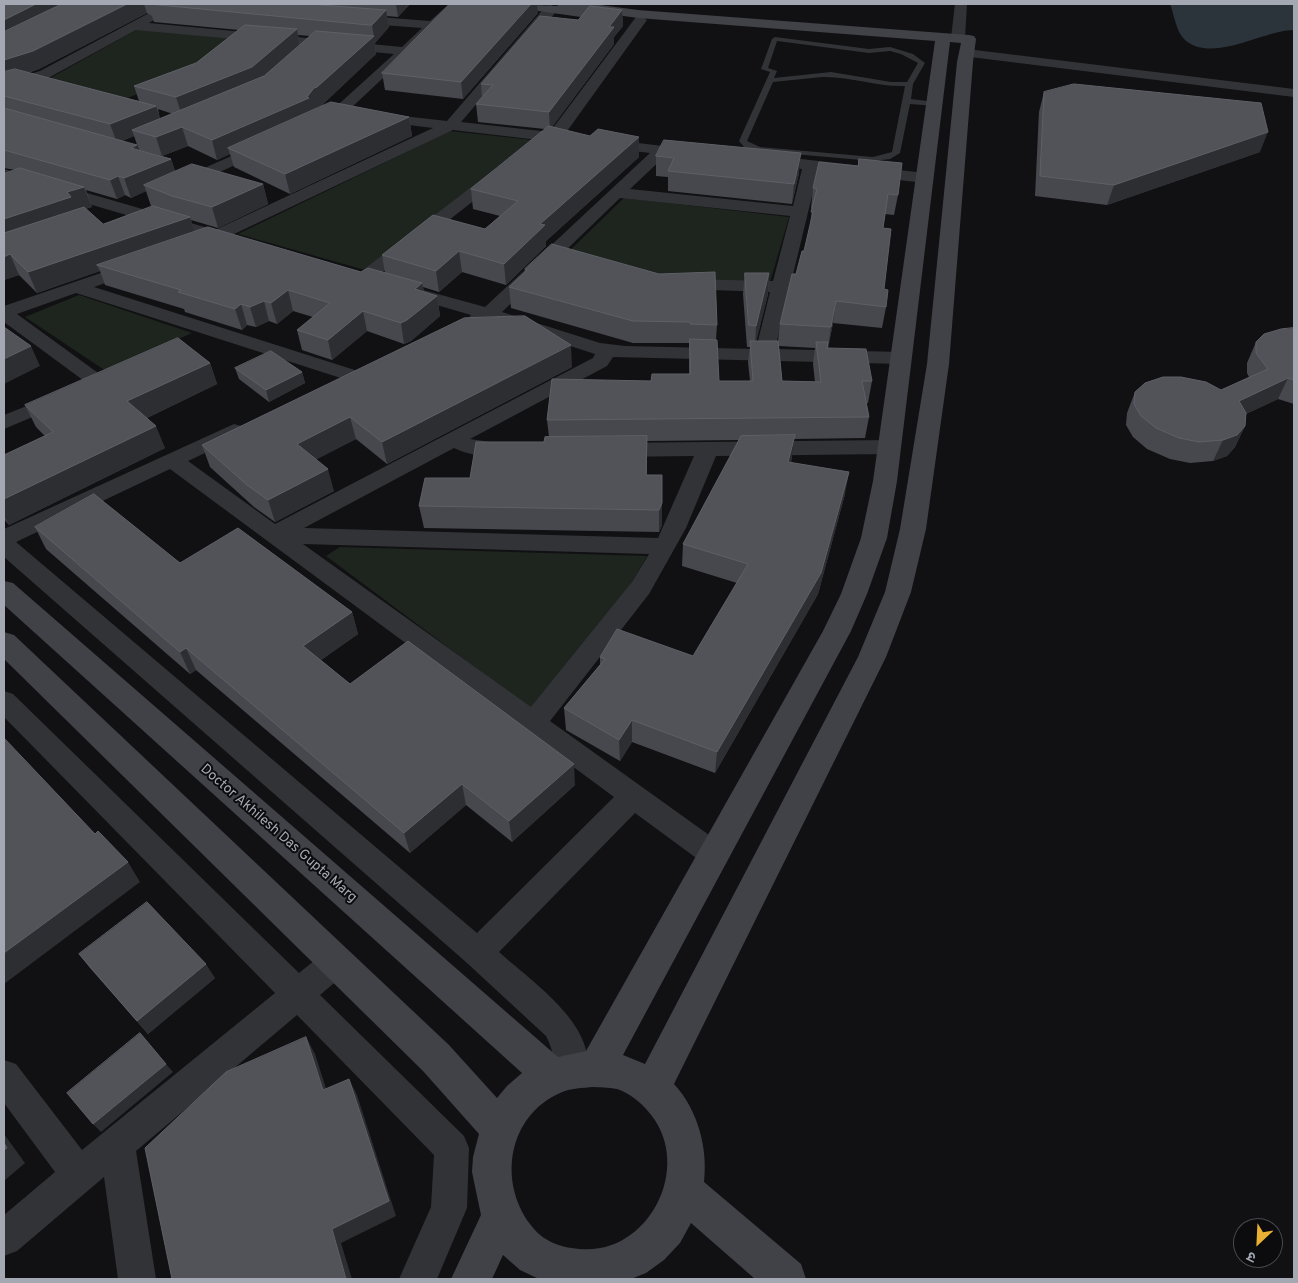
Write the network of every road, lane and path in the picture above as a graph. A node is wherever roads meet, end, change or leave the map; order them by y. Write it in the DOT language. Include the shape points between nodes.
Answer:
graph roads {
  1 [pos="180,4"];
  2 [pos="444,4"];
  3 [pos="456,4"];
  4 [pos="517,4"];
  5 [pos="961,4"];
  6 [pos="558,6"];
  7 [pos="342,18"];
  8 [pos="641,20"];
  9 [pos="427,25"];
  10 [pos="134,26"];
  11 [pos="246,36"];
  12 [pos="316,42"];
  13 [pos="956,43"];
  14 [pos="232,48"];
  15 [pos="398,50"];
  16 [pos="302,54"];
  17 [pos="770,80"];
  18 [pos="25,81"];
  19 [pos="910,84"];
  20 [pos="1294,86"];
  21 [pos="4,87"];
  22 [pos="53,88"];
  23 [pos="1294,93"];
  24 [pos="907,101"];
  25 [pos="936,104"];
  26 [pos="330,112"];
  27 [pos="304,125"];
  28 [pos="450,126"];
  29 [pos="550,137"];
  30 [pos="272,139"];
  31 [pos="531,148"];
  32 [pos="663,149"];
  33 [pos="692,152"];
  34 [pos="742,158"];
  35 [pos="811,165"];
  36 [pos="508,166"];
  37 [pos="4,174"];
  38 [pos="925,178"];
  39 [pos="24,180"];
  40 [pos="4,186"];
  41 [pos="167,186"];
  42 [pos="617,193"];
  43 [pos="126,203"];
  44 [pos="800,212"];
  45 [pos="90,217"];
  46 [pos="218,237"];
  47 [pos="246,244"];
  48 [pos="192,246"];
  49 [pos="147,262"];
  50 [pos="346,273"];
  51 [pos="364,278"];
  52 [pos="661,284"];
  53 [pos="781,286"];
  54 [pos="76,287"];
  55 [pos="4,313"];
  56 [pos="489,314"];
  57 [pos="462,326"];
  58 [pos="212,330"];
  59 [pos="186,342"];
  60 [pos="608,350"];
  61 [pos="764,355"];
  62 [pos="902,358"];
  63 [pos="372,368"];
  64 [pos="354,376"];
  65 [pos="328,388"];
  66 [pos="4,422"];
  67 [pos="250,424"];
  68 [pos="454,439"];
  69 [pos="890,447"];
  70 [pos="708,449"];
  71 [pos="527,450"];
  72 [pos="594,450"];
  73 [pos="172,460"];
  74 [pos="274,535"];
  75 [pos="4,538"];
  76 [pos="4,544"];
  77 [pos="665,546"];
  78 [pos="4,590"];
  79 [pos="4,642"];
  80 [pos="4,701"];
  81 [pos="533,723"];
  82 [pos="634,796"];
  83 [pos="713,854"];
  84 [pos="478,953"];
  85 [pos="336,962"];
  86 [pos="297,994"];
  87 [pos="574,1071"];
  88 [pos="4,1076"];
  89 [pos="652,1089"];
  90 [pos="500,1129"];
  91 [pos="117,1143"];
  92 [pos="79,1175"];
  93 [pos="685,1191"];
  94 [pos="501,1216"];
  95 [pos="4,1238"];
  96 [pos="545,1272"];
  97 [pos="631,1272"];
  98 [pos="137,1279"];
  99 [pos="418,1279"];
  100 [pos="471,1279"];
  101 [pos="786,1279"];
  1 -- 10 [label="street"];
  2 -- 9 [label="street"];
  3 -- 9 [label="street"];
  4 -- 6 [label="street"];
  5 -- 13 [label="street"];
  6 -- 8 [label="street"];
  6 -- 13 [label="street" via="837,28"];
  6 -- 28 [label="street"];
  7 -- 9 [label="street"];
  8 -- 13 [label="street"];
  8 -- 29 [label="street"];
  9 -- 15 [label="street"];
  10 -- 11 [label="street"];
  10 -- 18 [label="street" via="45,74"];
  11 -- 12 [label="street"];
  11 -- 14 [label="street"];
  12 -- 15 [label="street"];
  12 -- 16 [label="street"];
  13 -- 20 [label="street" via="1080,64"];
  13 -- 23 [label="street"];
  13 -- 25 [label="street"];
  13 -- 89 [label="street" via="938,364 913,529 898,592 872,657"];
  15 -- 26 [label="street" via="345,106"];
  17 -- 19 [label="lane" via="814,74 842,75 893,85"];
  17 -- 19 [label="lane" via="774,71 764,69 775,39 903,52 922,63"];
  17 -- 24 [label="lane" via="743,141 760,149 873,159 887,157 896,153"];
  18 -- 21 [label="street"];
  18 -- 22 [label="street"];
  19 -- 24 [label="lane"];
  24 -- 25 [label="lane"];
  25 -- 38 [label="street"];
  26 -- 27 [label="street"];
  26 -- 28 [label="street"];
  28 -- 29 [label="street"];
  28 -- 46 [label="street"];
  29 -- 31 [label="street"];
  29 -- 32 [label="street"];
  30 -- 41 [label="street" via="191,171"];
  32 -- 33 [label="street"];
  32 -- 42 [label="street"];
  34 -- 35 [label="street"];
  35 -- 38 [label="street"];
  35 -- 44 [label="street"];
  36 -- 51 [label="street"];
  37 -- 39 [label="street"];
  38 -- 62 [label="street"];
  39 -- 40 [label="street"];
  39 -- 43 [label="street"];
  42 -- 44 [label="street"];
  42 -- 56 [label="street" via="559,259"];
  43 -- 45 [label="street"];
  43 -- 46 [label="street"];
  44 -- 53 [label="street"];
  46 -- 47 [label="street"];
  46 -- 48 [label="street"];
  49 -- 54 [label="street"];
  50 -- 51 [label="street"];
  51 -- 56 [label="street"];
  52 -- 53 [label="street"];
  53 -- 61 [label="street"];
  54 -- 55 [label="street"];
  54 -- 58 [label="street"];
  55 -- 66 [label="street" via="92,384"];
  56 -- 57 [label="street"];
  56 -- 60 [label="street"];
  58 -- 59 [label="street"];
  58 -- 64 [label="street"];
  60 -- 61 [label="street"];
  60 -- 68 [label="street" via="600,362"];
  61 -- 62 [label="street"];
  62 -- 69 [label="street"];
  63 -- 64 [label="street"];
  64 -- 65 [label="street"];
  67 -- 73 [label="street"];
  68 -- 71 [label="street" via="469,447"];
  68 -- 74 [label="street"];
  69 -- 70 [label="street"];
  69 -- 83 [label="street" via="874,538 854,594 837,631"];
  70 -- 72 [label="street"];
  70 -- 77 [label="street"];
  73 -- 74 [label="street"];
  73 -- 75 [label="street"];
  74 -- 77 [label="street"];
  74 -- 81 [label="street"];
  76 -- 84 [label="street"];
  77 -- 81 [label="street" via="641,588"];
  78 -- 87 [label="street, Doctor Akhilesh Das Gupta Marg"];
  79 -- 85 [label="street"];
  80 -- 86 [label="street"];
  81 -- 82 [label="street"];
  82 -- 83 [label="street"];
  82 -- 84 [label="street"];
  83 -- 87 [label="street"];
  84 -- 87 [label="street" via="557,1025 569,1046"];
  85 -- 86 [label="street"];
  85 -- 90 [label="street" via="436,1058"];
  86 -- 91 [label="street"];
  86 -- 99 [label="street" via="452,1148 449,1208"];
  87 -- 89 [label="street" via="626,1074"];
  87 -- 90 [label="street" via="531,1089"];
  88 -- 92 [label="street"];
  89 -- 93 [label="street" via="670,1108 682,1134 688,1162"];
  90 -- 94 [label="street" via="492,1158 492,1188"];
  91 -- 92 [label="street"];
  91 -- 98 [label="street"];
  92 -- 95 [label="street"];
  93 -- 97 [label="street" via="676,1214"];
  93 -- 101 [label="street"];
  94 -- 96 [label="street"];
  94 -- 100 [label="street"];
  96 -- 97 [label="street"];
}
